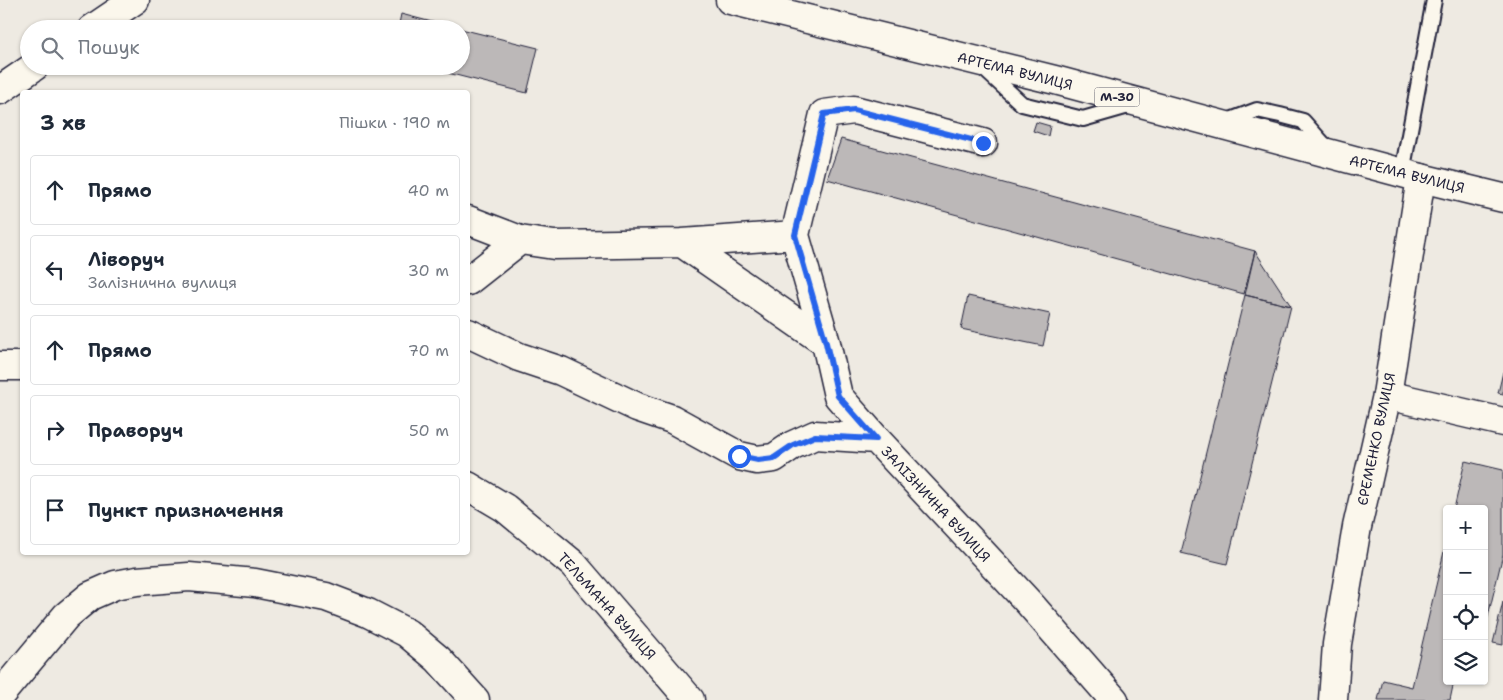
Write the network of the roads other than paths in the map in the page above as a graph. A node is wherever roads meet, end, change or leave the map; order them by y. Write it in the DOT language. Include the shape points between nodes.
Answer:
graph roads {
  1 [pos="135,0"];
  2 [pos="730,0"];
  3 [pos="1434,0"];
  4 [pos="105,20"];
  5 [pos="22,75"];
  6 [pos="0,90"];
  7 [pos="983,143"];
  8 [pos="1412,175"];
  9 [pos="1503,198"];
  10 [pos="470,221"];
  11 [pos="795,235"];
  12 [pos="520,240"];
  13 [pos="682,243"];
  14 [pos="470,278"];
  15 [pos="470,334"];
  16 [pos="826,343"];
  17 [pos="0,366"];
  18 [pos="20,366"];
  19 [pos="1387,395"];
  20 [pos="1503,422"];
  21 [pos="876,439"];
  22 [pos="470,487"];
  23 [pos="0,695"];
  24 [pos="475,700"];
  25 [pos="690,700"];
  26 [pos="1114,700"];
  27 [pos="1333,700"];
  1 -- 4 [label="main road"];
  2 -- 8 [label="main road, АРТЕМА ВУЛИЦЯ / М-30"];
  3 -- 8 [label="lane"];
  5 -- 6 [label="main road"];
  7 -- 11 [label="main road" via="854,110 824,114"];
  8 -- 9 [label="main road, АРТЕМА ВУЛИЦЯ / М-30"];
  8 -- 19 [label="main road, ЄРЕМЕНКО ВУЛИЦЯ"];
  10 -- 12 [label="main road"];
  11 -- 13 [label="main road"];
  11 -- 16 [label="main road, ЗАЛІЗНИЧНА ВУЛИЦЯ"];
  12 -- 13 [label="main road" via="554,245"];
  12 -- 14 [label="main road"];
  13 -- 16 [label="main road"];
  15 -- 21 [label="main road" via="672,420 739,456 758,460 774,458 815,436"];
  16 -- 21 [label="main road, ЗАЛІЗНИЧНА ВУЛИЦЯ" via="838,396"];
  17 -- 18 [label="main road"];
  19 -- 20 [label="main road"];
  19 -- 27 [label="main road, ЄРЕМЕНКО ВУЛИЦЯ" via="1357,527 1337,644"];
  21 -- 26 [label="main road, ЗАЛІЗНИЧНА ВУЛИЦЯ" via="1030,604"];
  22 -- 25 [label="main road, ТЕЛЬМАНА ВУЛИЦЯ" via="505,508 572,564"];
  23 -- 24 [label="main road" via="66,616 90,596 115,585 189,577 255,582 326,597 368,613 407,633 438,659"];
}
